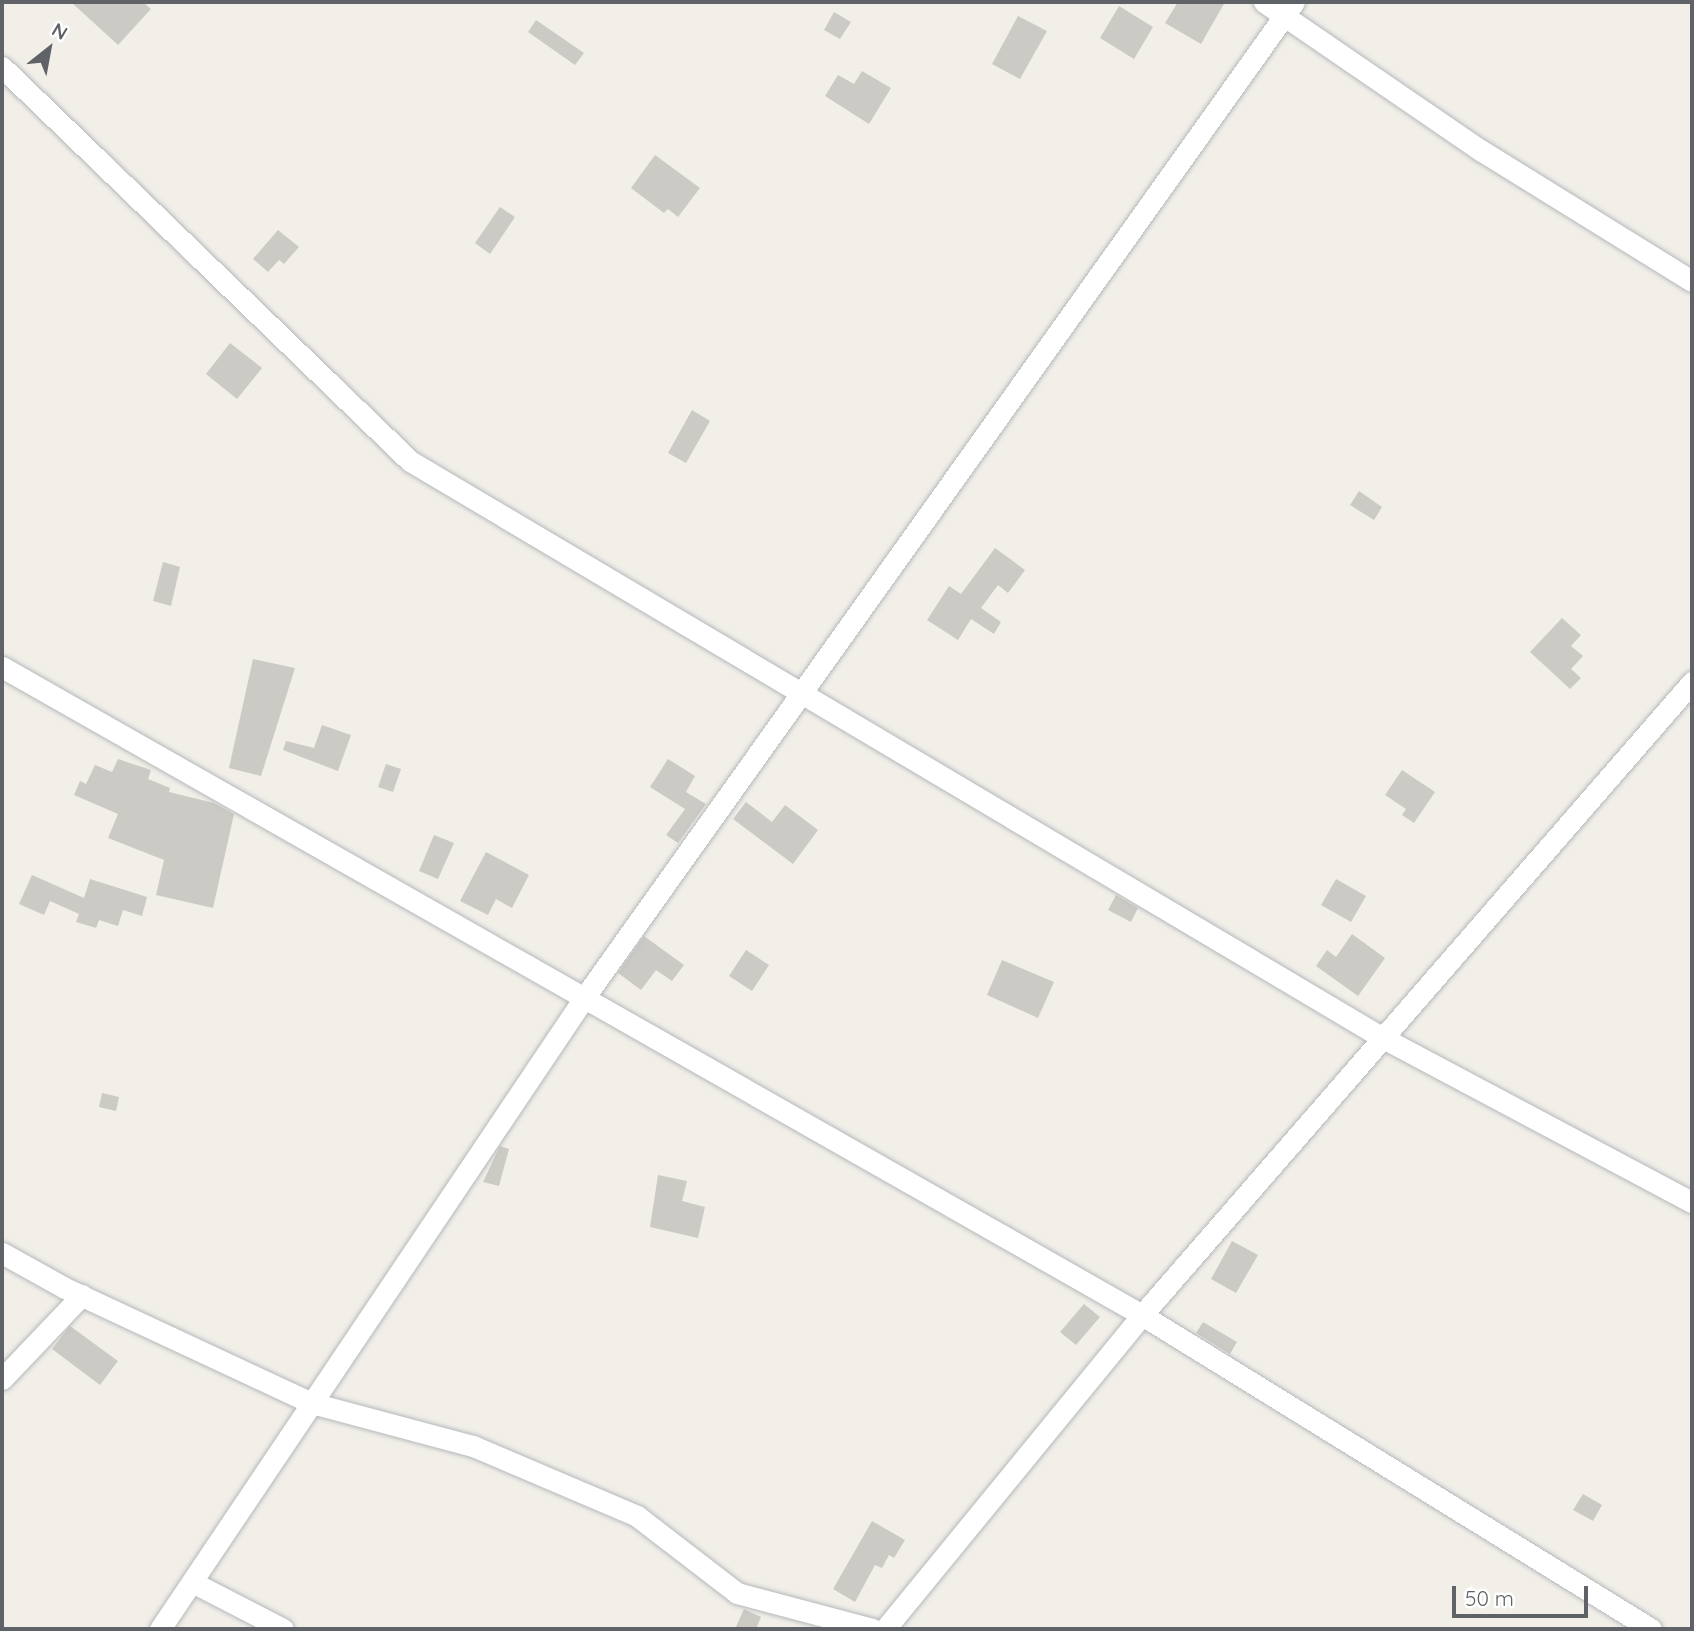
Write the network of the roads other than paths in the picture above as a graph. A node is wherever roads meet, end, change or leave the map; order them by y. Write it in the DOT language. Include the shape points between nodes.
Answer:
graph roads {
  1 [pos="1265,2"];
  2 [pos="1289,8"];
  3 [pos="2,67"];
  4 [pos="1692,281"];
  5 [pos="2,667"];
  6 [pos="1692,682"];
  7 [pos="802,693"];
  8 [pos="584,998"];
  9 [pos="1383,1038"];
  10 [pos="1692,1202"];
  11 [pos="2,1253"];
  12 [pos="82,1295"];
  13 [pos="1142,1315"];
  14 [pos="2,1378"];
  15 [pos="312,1403"];
  16 [pos="192,1581"];
  17 [pos="160,1629"];
  18 [pos="283,1629"];
  19 [pos="872,1629"];
  20 [pos="885,1629"];
  21 [pos="1651,1629"];
  1 -- 2 [label="street"];
  2 -- 4 [label="street" via="1482,151"];
  2 -- 7 [label="street"];
  3 -- 7 [label="street" via="410,461"];
  5 -- 8 [label="street"];
  6 -- 9 [label="street"];
  7 -- 8 [label="street"];
  7 -- 9 [label="street"];
  8 -- 13 [label="street"];
  8 -- 15 [label="street"];
  9 -- 10 [label="street"];
  9 -- 13 [label="street"];
  11 -- 12 [label="street"];
  12 -- 14 [label="street"];
  12 -- 15 [label="street"];
  13 -- 20 [label="street"];
  13 -- 21 [label="street"];
  15 -- 16 [label="street"];
  15 -- 19 [label="street" via="473,1446 637,1516 737,1594"];
  16 -- 17 [label="street"];
  16 -- 18 [label="street"];
}
